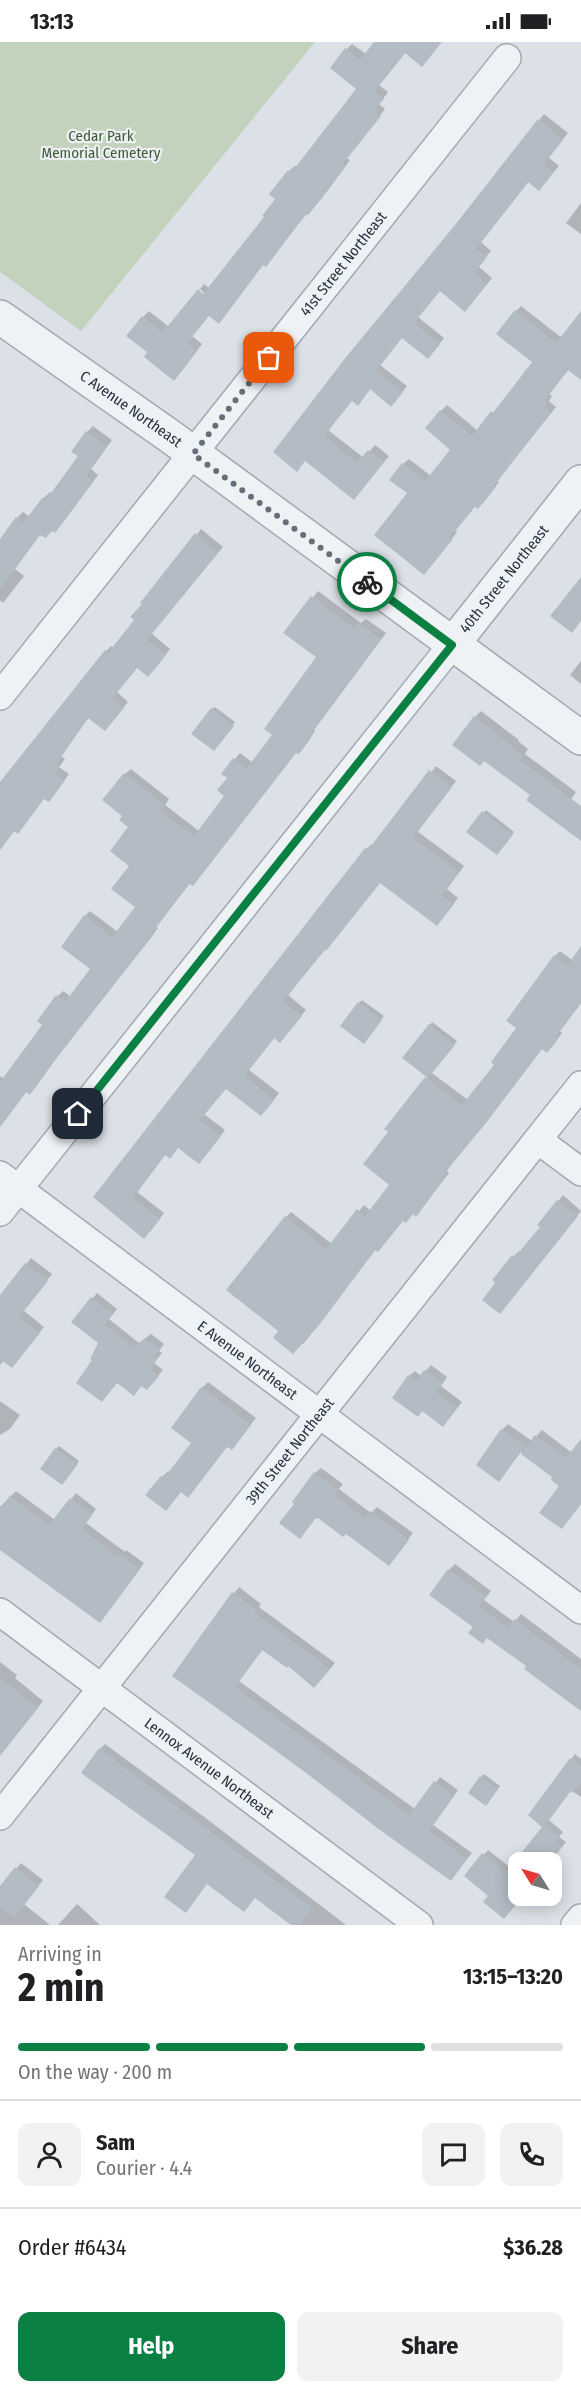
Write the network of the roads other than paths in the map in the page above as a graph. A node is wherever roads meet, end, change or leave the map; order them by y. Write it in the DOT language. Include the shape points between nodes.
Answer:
graph roads {
  1 [pos="507,58"];
  2 [pos="0,317"];
  3 [pos="193,454"];
  4 [pos="581,482"];
  5 [pos="452,645"];
  6 [pos="0,696"];
  7 [pos="581,738"];
  8 [pos="581,1085"];
  9 [pos="538,1140"];
  10 [pos="581,1172"];
  11 [pos="9,1182"];
  12 [pos="0,1212"];
  13 [pos="320,1414"];
  14 [pos="581,1610"];
  15 [pos="0,1612"];
  16 [pos="103,1687"];
  17 [pos="0,1816"];
  18 [pos="581,1918"];
  19 [pos="419,1925"];
  20 [pos="575,1925"];
  1 -- 3 [label="street, 41st Street Northeast"];
  2 -- 3 [label="street, C Avenue Northeast"];
  3 -- 5 [label="street, C Avenue Northeast"];
  3 -- 6 [label="street, 41st Street Northeast"];
  4 -- 5 [label="street, 40th Street Northeast"];
  5 -- 7 [label="street, C Avenue Northeast"];
  5 -- 11 [label="street, 40th Street Northeast"];
  8 -- 9 [label="street, 39th Street Northeast"];
  9 -- 10 [label="street"];
  9 -- 13 [label="street, 39th Street Northeast"];
  11 -- 12 [label="street, 40th Street Northeast"];
  11 -- 13 [label="street, E Avenue Northeast"];
  13 -- 14 [label="street, E Avenue Northeast"];
  13 -- 16 [label="street, 39th Street Northeast"];
  15 -- 16 [label="street, Lennox Avenue Northeast"];
  16 -- 17 [label="street, 39th Street Northeast"];
  16 -- 19 [label="street, Lennox Avenue Northeast"];
  18 -- 20 [label="street"];
}
